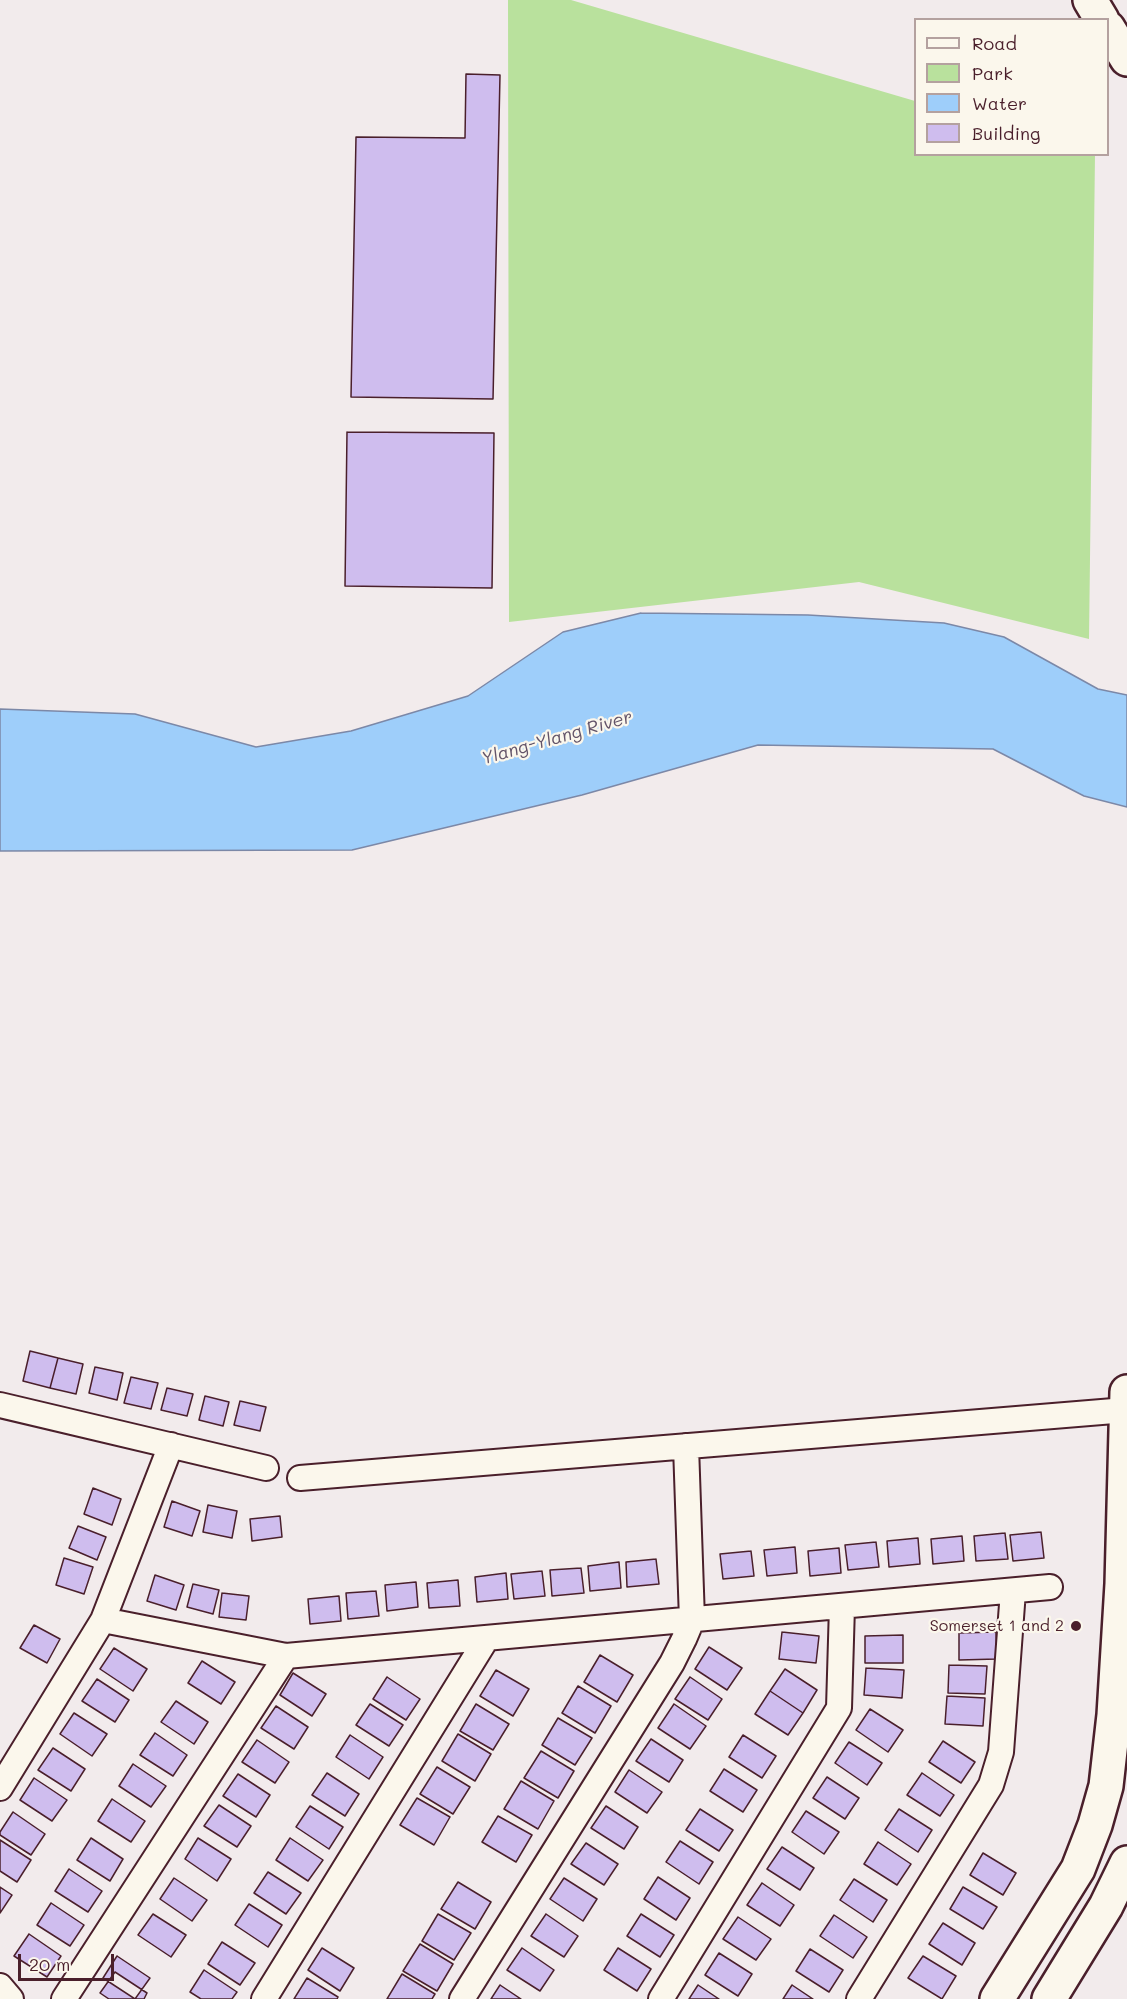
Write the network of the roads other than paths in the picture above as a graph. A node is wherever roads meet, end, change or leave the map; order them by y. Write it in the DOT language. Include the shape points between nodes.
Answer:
graph roads {
  1 [pos="1090,0"];
  2 [pos="1101,18"];
  3 [pos="1109,31"];
  4 [pos="1127,59"];
  5 [pos="1127,1401"];
  6 [pos="0,1405"];
  7 [pos="171,1445"];
  8 [pos="687,1446"];
  9 [pos="266,1468"];
  10 [pos="300,1478"];
  11 [pos="1050,1587"];
  12 [pos="1013,1591"];
  13 [pos="842,1606"];
  14 [pos="103,1620"];
  15 [pos="692,1620"];
  16 [pos="487,1638"];
  17 [pos="286,1656"];
  18 [pos="0,1788"];
  19 [pos="1127,1863"];
  20 [pos="0,1986"];
  21 [pos="11,1999"];
  22 [pos="64,1999"];
  23 [pos="264,1999"];
  24 [pos="462,1999"];
  25 [pos="661,1999"];
  26 [pos="858,1999"];
  27 [pos="997,1999"];
  28 [pos="1049,1999"];
  1 -- 2 [label="main road"];
  3 -- 4 [label="main road"];
  5 -- 8 [label="street"];
  5 -- 27 [label="main road" via="1122,1584 1106,1786 1078,1869"];
  6 -- 7 [label="street"];
  7 -- 9 [label="street"];
  7 -- 14 [label="street"];
  8 -- 10 [label="street"];
  8 -- 15 [label="street"];
  11 -- 12 [label="street"];
  12 -- 13 [label="street"];
  12 -- 26 [label="street" via="1000,1752 991,1785"];
  13 -- 15 [label="street"];
  13 -- 25 [label="street" via="839,1708"];
  14 -- 17 [label="street"];
  14 -- 18 [label="street"];
  15 -- 16 [label="street"];
  15 -- 24 [label="street" via="672,1663"];
  16 -- 17 [label="street"];
  16 -- 23 [label="street"];
  17 -- 22 [label="street"];
  19 -- 28 [label="main road" via="1106,1906"];
  20 -- 21 [label="street"];
}
